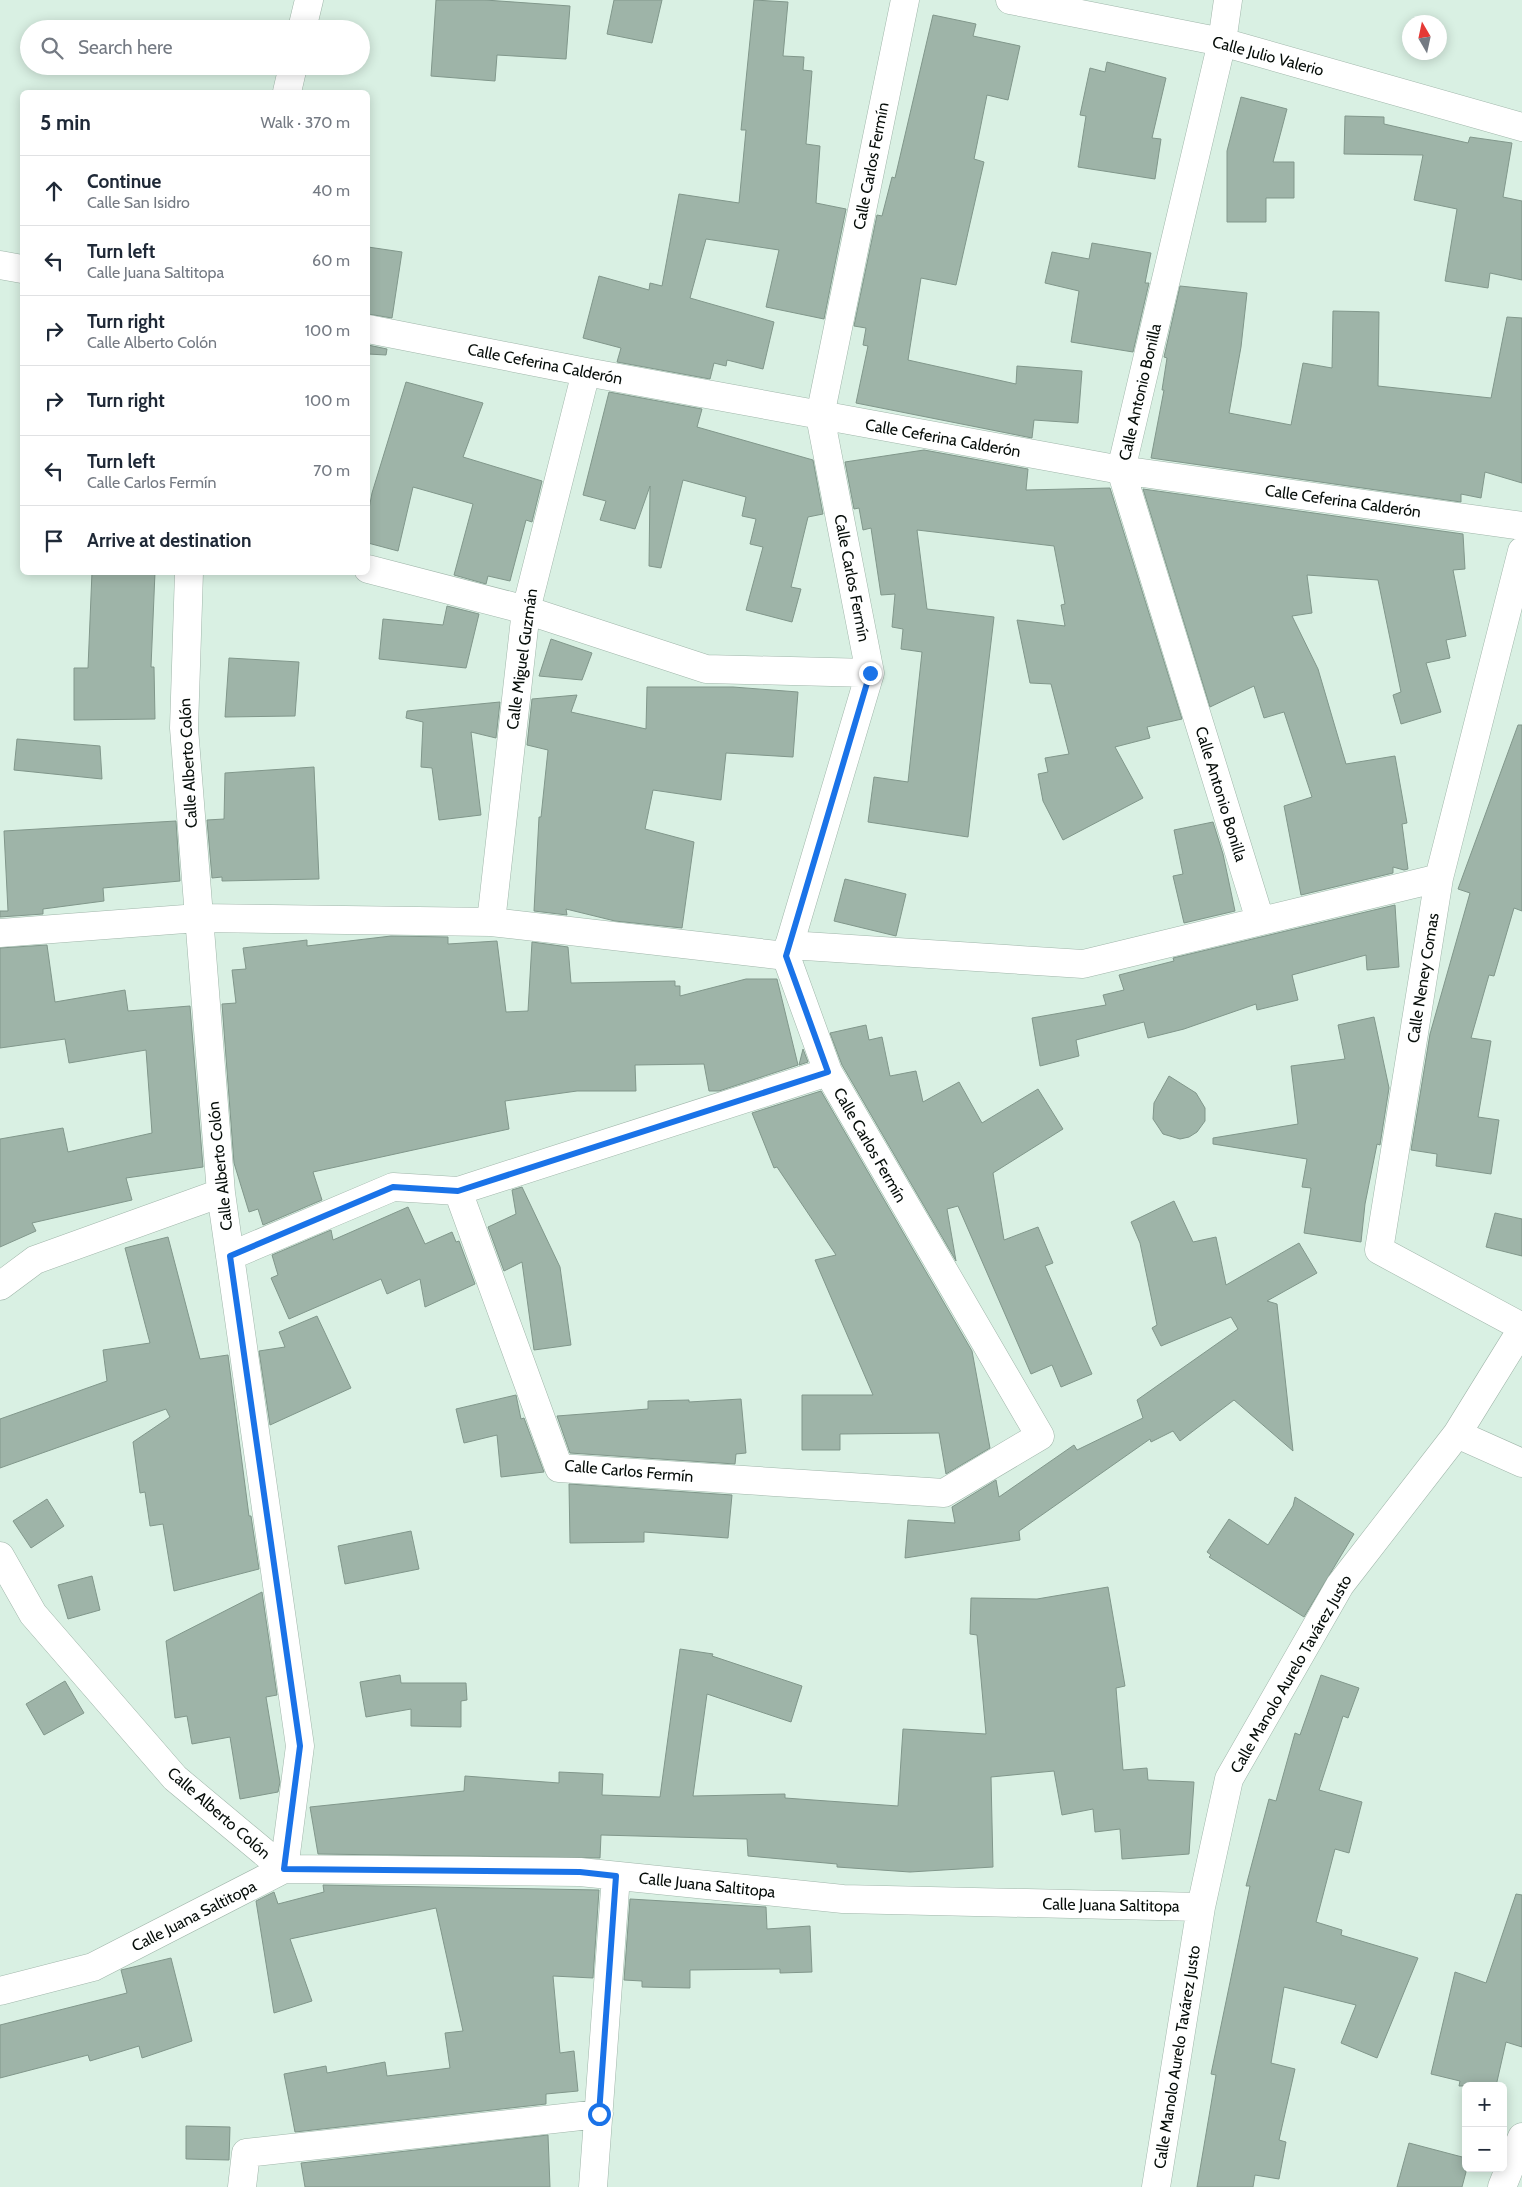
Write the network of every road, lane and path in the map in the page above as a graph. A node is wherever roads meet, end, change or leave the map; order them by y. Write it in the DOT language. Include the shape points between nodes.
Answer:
graph roads {
  1 [pos="309,0"];
  2 [pos="905,0"];
  3 [pos="1010,0"];
  4 [pos="1228,0"];
  5 [pos="304,20"];
  6 [pos="1222,42"];
  7 [pos="291,75"];
  8 [pos="287,90"];
  9 [pos="1522,127"];
  10 [pos="0,265"];
  11 [pos="20,269"];
  12 [pos="370,329"];
  13 [pos="586,372"];
  14 [pos="820,416"];
  15 [pos="1121,470"];
  16 [pos="1522,526"];
  17 [pos="1522,551"];
  18 [pos="370,570"];
  19 [pos="189,575"];
  20 [pos="526,610"];
  21 [pos="870,673"];
  22 [pos="1439,878"];
  23 [pos="198,918"];
  24 [pos="1260,920"];
  25 [pos="491,922"];
  26 [pos="0,933"];
  27 [pos="787,950"];
  28 [pos="828,1072"];
  29 [pos="458,1191"];
  30 [pos="221,1193"];
  31 [pos="230,1256"];
  32 [pos="0,1286"];
  33 [pos="1522,1328"];
  34 [pos="1457,1434"];
  35 [pos="1522,1463"];
  36 [pos="0,1556"];
  37 [pos="284,1869"];
  38 [pos="616,1876"];
  39 [pos="1200,1907"];
  40 [pos="0,1991"];
  41 [pos="599,2114"];
  42 [pos="1522,2137"];
  43 [pos="242,2187"];
  44 [pos="593,2187"];
  45 [pos="1156,2187"];
  46 [pos="1502,2187"];
  1 -- 5 [label="street"];
  2 -- 14 [label="street, Calle Carlos Fermín"];
  3 -- 6 [label="street, Calle Julio Valerio"];
  4 -- 6 [label="street, Calle Antonio Bonilla"];
  6 -- 9 [label="street, Calle Julio Valerio"];
  6 -- 15 [label="street, Calle Antonio Bonilla"];
  7 -- 8 [label="street"];
  10 -- 11 [label="street"];
  12 -- 13 [label="street, Calle Ceferina Calderón"];
  13 -- 14 [label="street, Calle Ceferina Calderón"];
  13 -- 20 [label="street, Calle Miguel Guzmán"];
  14 -- 15 [label="street, Calle Ceferina Calderón"];
  14 -- 21 [label="street, Calle Carlos Fermín"];
  15 -- 16 [label="street, Calle Ceferina Calderón"];
  15 -- 24 [label="street, Calle Antonio Bonilla"];
  17 -- 22 [label="street, Calle Neney Comas"];
  18 -- 20 [label="street"];
  19 -- 23 [label="street, Calle Alberto Colón" via="184,728"];
  20 -- 21 [label="street" via="706,669"];
  20 -- 25 [label="street, Calle Miguel Guzmán"];
  21 -- 27 [label="street, Calle Carlos Fermín"];
  22 -- 24 [label="street"];
  22 -- 33 [label="street, Calle Neney Comas" via="1378,1250"];
  23 -- 25 [label="street"];
  23 -- 26 [label="street"];
  23 -- 30 [label="street, Calle Alberto Colón"];
  24 -- 27 [label="street" via="1083,964"];
  25 -- 27 [label="street"];
  27 -- 28 [label="street, Calle Carlos Fermín"];
  28 -- 29 [label="street"];
  28 -- 29 [label="street, Calle Carlos Fermín" via="1040,1436 944,1493 559,1468"];
  29 -- 31 [label="street" via="393,1187"];
  30 -- 31 [label="street, Calle Alberto Colón"];
  30 -- 32 [label="street" via="35,1260"];
  31 -- 37 [label="street, Calle Alberto Colón" via="300,1746"];
  33 -- 34 [label="street, Calle Manolo Aurelo Tavárez Justo"];
  34 -- 35 [label="street"];
  34 -- 39 [label="street, Calle Manolo Aurelo Tavárez Justo" via="1340,1585 1230,1779"];
  36 -- 37 [label="street, Calle Alberto Colón" via="33,1614 175,1778"];
  37 -- 38 [label="street, Calle Juana Saltitopa" via="580,1872"];
  37 -- 40 [label="street, Calle Juana Saltitopa" via="93,1967"];
  38 -- 39 [label="street, Calle Juana Saltitopa" via="843,1900"];
  38 -- 41 [label="street"];
  39 -- 45 [label="street, Calle Manolo Aurelo Tavárez Justo"];
  41 -- 43 [label="street" via="246,2153"];
  41 -- 44 [label="street"];
  42 -- 46 [label="street"];
}
